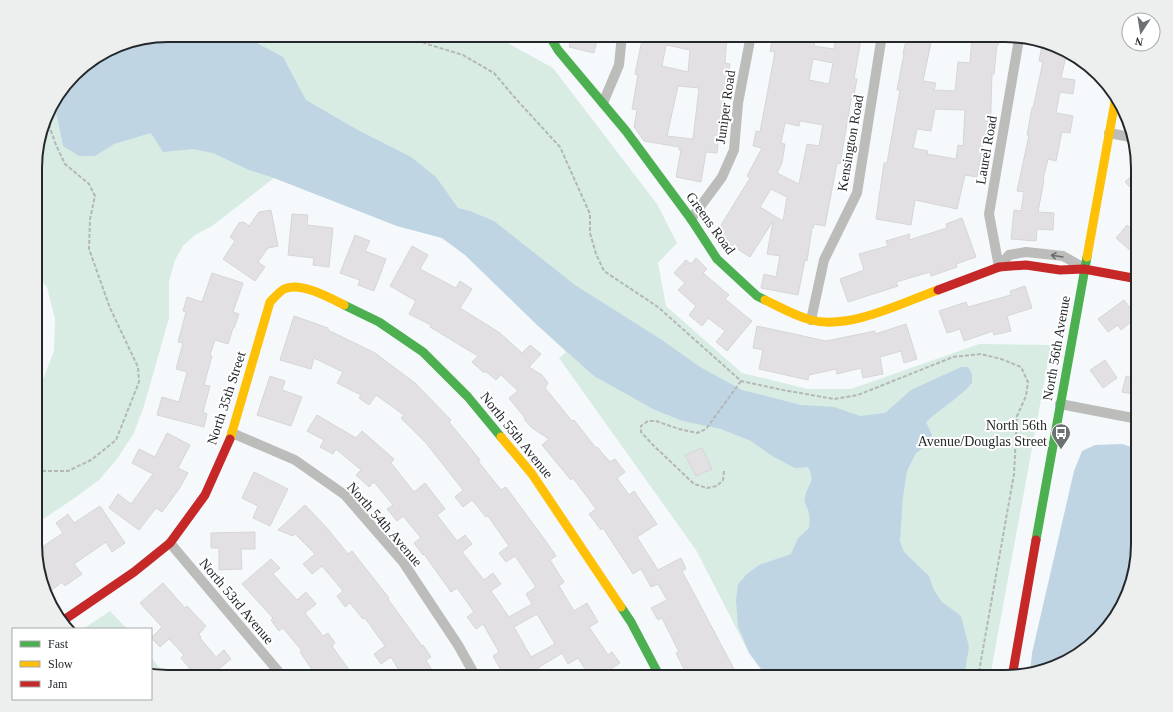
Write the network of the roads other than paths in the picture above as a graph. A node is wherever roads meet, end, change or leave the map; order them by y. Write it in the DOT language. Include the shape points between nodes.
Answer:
graph roads {
  1 [pos="553,42"];
  2 [pos="621,42"];
  3 [pos="750,42"];
  4 [pos="881,42"];
  5 [pos="1018,43"];
  6 [pos="603,103"];
  7 [pos="1114,105"];
  8 [pos="1109,133"];
  9 [pos="1127,136"];
  10 [pos="691,219"];
  11 [pos="1033,253"];
  12 [pos="1031,266"];
  13 [pos="999,267"];
  14 [pos="1084,269"];
  15 [pos="1131,277"];
  16 [pos="285,289"];
  17 [pos="811,320"];
  18 [pos="1060,404"];
  19 [pos="1131,418"];
  20 [pos="232,433"];
  21 [pos="170,543"];
  22 [pos="66,618"];
  23 [pos="277,670"];
  24 [pos="472,670"];
  25 [pos="656,670"];
  26 [pos="1013,670"];
  1 -- 6 [label="street, Greens Road"];
  2 -- 6 [label="street" via="619,65"];
  3 -- 10 [label="street, Juniper Road" via="738,103 734,150 722,177"];
  4 -- 17 [label="street, Kensington Road" via="857,193 824,260"];
  5 -- 13 [label="street, Laurel Road" via="989,214"];
  6 -- 10 [label="street, Greens Road"];
  7 -- 8 [label="street, North 56th Avenue"];
  8 -- 9 [label="street"];
  8 -- 14 [label="street, North 56th Avenue"];
  10 -- 17 [label="street, Greens Road" via="717,259 757,296"];
  11 -- 12 [label="street"];
  11 -- 13 [label="street, Greens Road" via="1009,255"];
  14 -- 11 [label="street, Greens Road, one-way" via="1062,256"];
  12 -- 13 [label="street, Greens Road"];
  12 -- 14 [label="street, Greens Road" via="1060,270"];
  13 -- 17 [label="street, Greens Road" via="859,319 834,322"];
  14 -- 15 [label="street"];
  14 -- 18 [label="street, North 56th Avenue"];
  16 -- 20 [label="street, North 35th Street" via="270,302"];
  16 -- 25 [label="street, North 55th Avenue" via="298,287 324,295 379,322 423,352 468,397 532,474 631,622"];
  18 -- 19 [label="street"];
  18 -- 26 [label="street, North 56th Avenue"];
  20 -- 21 [label="street, North 35th Street" via="206,495"];
  20 -- 24 [label="street, North 54th Avenue" via="295,460 345,495 403,562"];
  21 -- 22 [label="street, North 35th Street" via="134,572"];
  21 -- 23 [label="street, North 53rd Avenue"];
}
